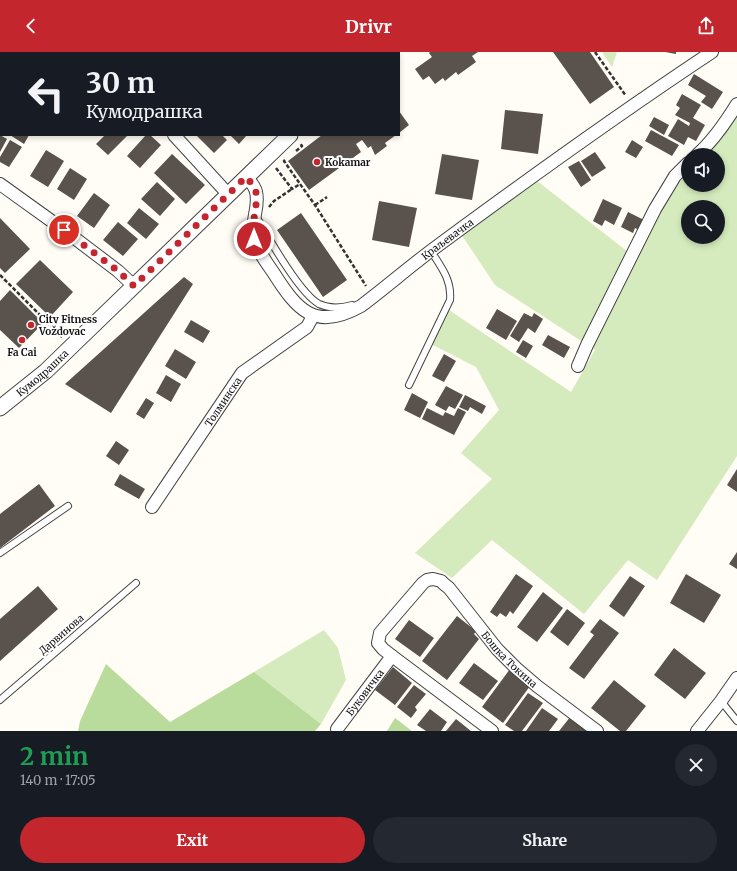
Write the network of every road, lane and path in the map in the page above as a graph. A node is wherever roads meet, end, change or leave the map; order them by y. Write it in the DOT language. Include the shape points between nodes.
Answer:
graph roads {
  1 [pos="596,52"];
  2 [pos="712,52"];
  3 [pos="630,102"];
  4 [pos="737,104"];
  5 [pos="175,136"];
  6 [pos="294,137"];
  7 [pos="704,148"];
  8 [pos="272,163"];
  9 [pos="681,170"];
  10 [pos="246,177"];
  11 [pos="0,184"];
  12 [pos="300,184"];
  13 [pos="292,189"];
  14 [pos="228,194"];
  15 [pos="327,197"];
  16 [pos="315,205"];
  17 [pos="266,210"];
  18 [pos="255,215"];
  19 [pos="431,251"];
  20 [pos="0,275"];
  21 [pos="373,284"];
  22 [pos="134,286"];
  23 [pos="364,303"];
  24 [pos="313,316"];
  25 [pos="71,346"];
  26 [pos="578,366"];
  27 [pos="409,385"];
  28 [pos="0,408"];
  29 [pos="68,506"];
  30 [pos="152,508"];
  31 [pos="0,553"];
  32 [pos="136,583"];
  33 [pos="392,656"];
  34 [pos="737,678"];
  35 [pos="0,700"];
  36 [pos="721,701"];
  37 [pos="737,721"];
  38 [pos="337,729"];
  39 [pos="492,731"];
  40 [pos="597,731"];
  41 [pos="697,731"];
  1 -- 3 [label="path"];
  2 -- 19 [label="street, Краљевачка" via="624,110"];
  4 -- 7 [label="street"];
  5 -- 14 [label="street"];
  6 -- 10 [label="street, Кумодрашка"];
  6 -- 12 [label="path" via="302,146 284,160"];
  8 -- 13 [label="path"];
  9 -- 26 [label="street" via="655,209"];
  10 -- 14 [label="street, Кумодрашка"];
  10 -- 18 [label="street" via="256,192"];
  11 -- 22 [label="street" via="118,271"];
  12 -- 13 [label="path"];
  12 -- 16 [label="path"];
  13 -- 17 [label="path"];
  14 -- 22 [label="street, Кумодрашка"];
  15 -- 16 [label="path"];
  16 -- 21 [label="path" via="367,288"];
  18 -- 23 [label="lane" via="301,287 314,300 334,308"];
  18 -- 24 [label="street" via="252,229 260,250 295,304"];
  19 -- 23 [label="street, Краљевачка"];
  19 -- 27 [label="lane" via="448,281 451,290 450,300"];
  20 -- 25 [label="path"];
  22 -- 25 [label="street, Кумодрашка"];
  23 -- 24 [label="street, Краљевачка" via="338,316"];
  24 -- 30 [label="street, Толминска" via="307,327 242,373"];
  25 -- 28 [label="street, Кумодрашка" via="46,371"];
  29 -- 31 [label="lane"];
  32 -- 35 [label="lane, Дарвинова"];
  33 -- 38 [label="street, Буковичка"];
  33 -- 39 [label="street"];
  33 -- 40 [label="street, Бошка Токина" via="378,643 380,632 423,583 433,579 441,581 496,649 537,686"];
  34 -- 36 [label="street"];
  36 -- 37 [label="lane"];
  36 -- 41 [label="street"];
}
